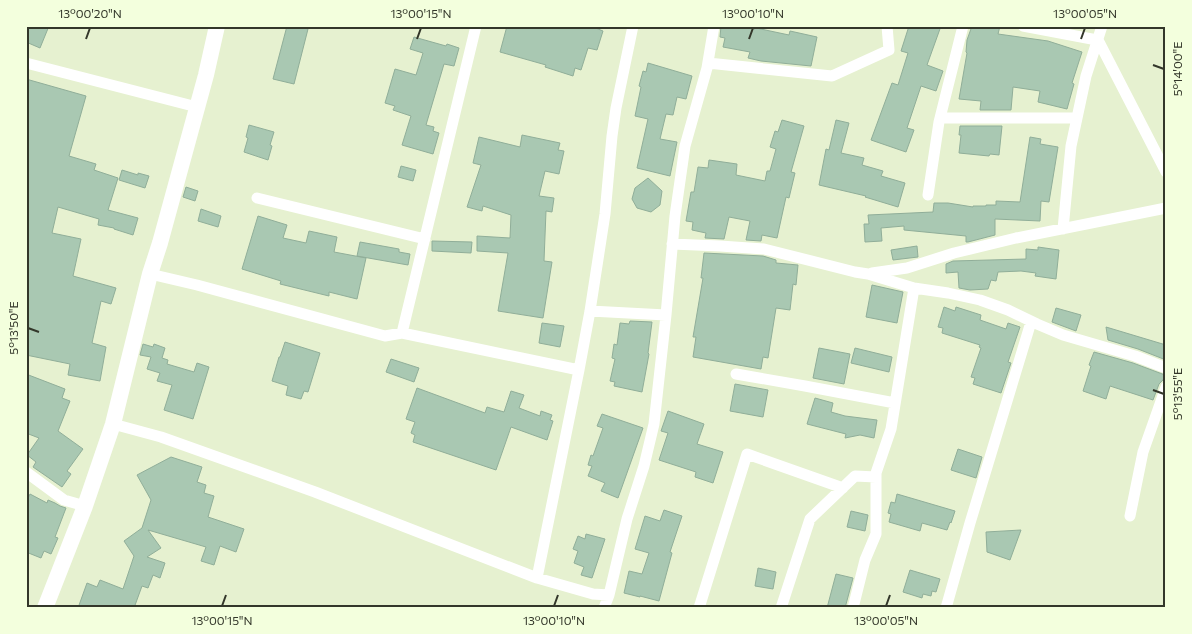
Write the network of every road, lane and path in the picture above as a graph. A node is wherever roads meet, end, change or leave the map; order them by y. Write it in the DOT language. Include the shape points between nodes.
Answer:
graph roads {
  1 [pos="216,26"];
  2 [pos="476,26"];
  3 [pos="633,26"];
  4 [pos="714,26"];
  5 [pos="887,26"];
  6 [pos="963,26"];
  7 [pos="1023,26"];
  8 [pos="1094,26"];
  9 [pos="1102,26"];
  10 [pos="1097,40"];
  11 [pos="26,63"];
  12 [pos="708,63"];
  13 [pos="197,107"];
  14 [pos="940,118"];
  15 [pos="1077,118"];
  16 [pos="1166,172"];
  17 [pos="928,194"];
  18 [pos="257,198"];
  19 [pos="1166,208"];
  20 [pos="1063,229"];
  21 [pos="425,239"];
  22 [pos="672,244"];
  23 [pos="150,274"];
  24 [pos="868,274"];
  25 [pos="914,288"];
  26 [pos="590,311"];
  27 [pos="666,315"];
  28 [pos="1031,322"];
  29 [pos="402,333"];
  30 [pos="1166,368"];
  31 [pos="579,370"];
  32 [pos="736,374"];
  33 [pos="1166,387"];
  34 [pos="895,403"];
  35 [pos="113,424"];
  36 [pos="26,472"];
  37 [pos="876,477"];
  38 [pos="843,488"];
  39 [pos="84,506"];
  40 [pos="1130,516"];
  41 [pos="537,578"];
  42 [pos="608,595"];
  43 [pos="45,608"];
  44 [pos="604,608"];
  45 [pos="699,608"];
  46 [pos="781,608"];
  47 [pos="853,608"];
  48 [pos="946,608"];
  1 -- 13 [label="street"];
  2 -- 21 [label="street"];
  3 -- 26 [label="street" via="614,117 605,214"];
  4 -- 12 [label="street"];
  5 -- 12 [label="street" via="889,50 832,76"];
  6 -- 14 [label="street"];
  7 -- 10 [label="street"];
  8 -- 10 [label="street"];
  9 -- 10 [label="street"];
  10 -- 15 [label="street"];
  10 -- 16 [label="street"];
  11 -- 13 [label="street"];
  12 -- 22 [label="street" via="685,146"];
  13 -- 23 [label="street"];
  14 -- 15 [label="street"];
  14 -- 17 [label="street"];
  15 -- 20 [label="street"];
  18 -- 21 [label="street"];
  19 -- 20 [label="street"];
  20 -- 24 [label="street" via="954,253 907,268"];
  21 -- 29 [label="street"];
  22 -- 24 [label="street" via="764,249"];
  22 -- 27 [label="street"];
  23 -- 29 [label="street" via="386,336"];
  23 -- 35 [label="street"];
  24 -- 25 [label="street"];
  25 -- 28 [label="street" via="980,300"];
  25 -- 34 [label="street"];
  26 -- 27 [label="street"];
  26 -- 31 [label="street"];
  27 -- 42 [label="street" via="654,424"];
  28 -- 30 [label="street"];
  28 -- 48 [label="street"];
  29 -- 31 [label="street"];
  31 -- 41 [label="street"];
  32 -- 34 [label="street"];
  33 -- 40 [label="street" via="1142,452"];
  34 -- 37 [label="street" via="891,429"];
  35 -- 39 [label="street"];
  35 -- 41 [label="street" via="161,437 314,492"];
  36 -- 39 [label="street" via="64,500"];
  37 -- 38 [label="street" via="856,476"];
  37 -- 47 [label="street" via="876,534 865,560"];
  38 -- 45 [label="street" via="747,454"];
  38 -- 46 [label="street" via="810,519"];
  39 -- 43 [label="street"];
  41 -- 42 [label="street" via="593,594"];
  42 -- 44 [label="street"];
}
